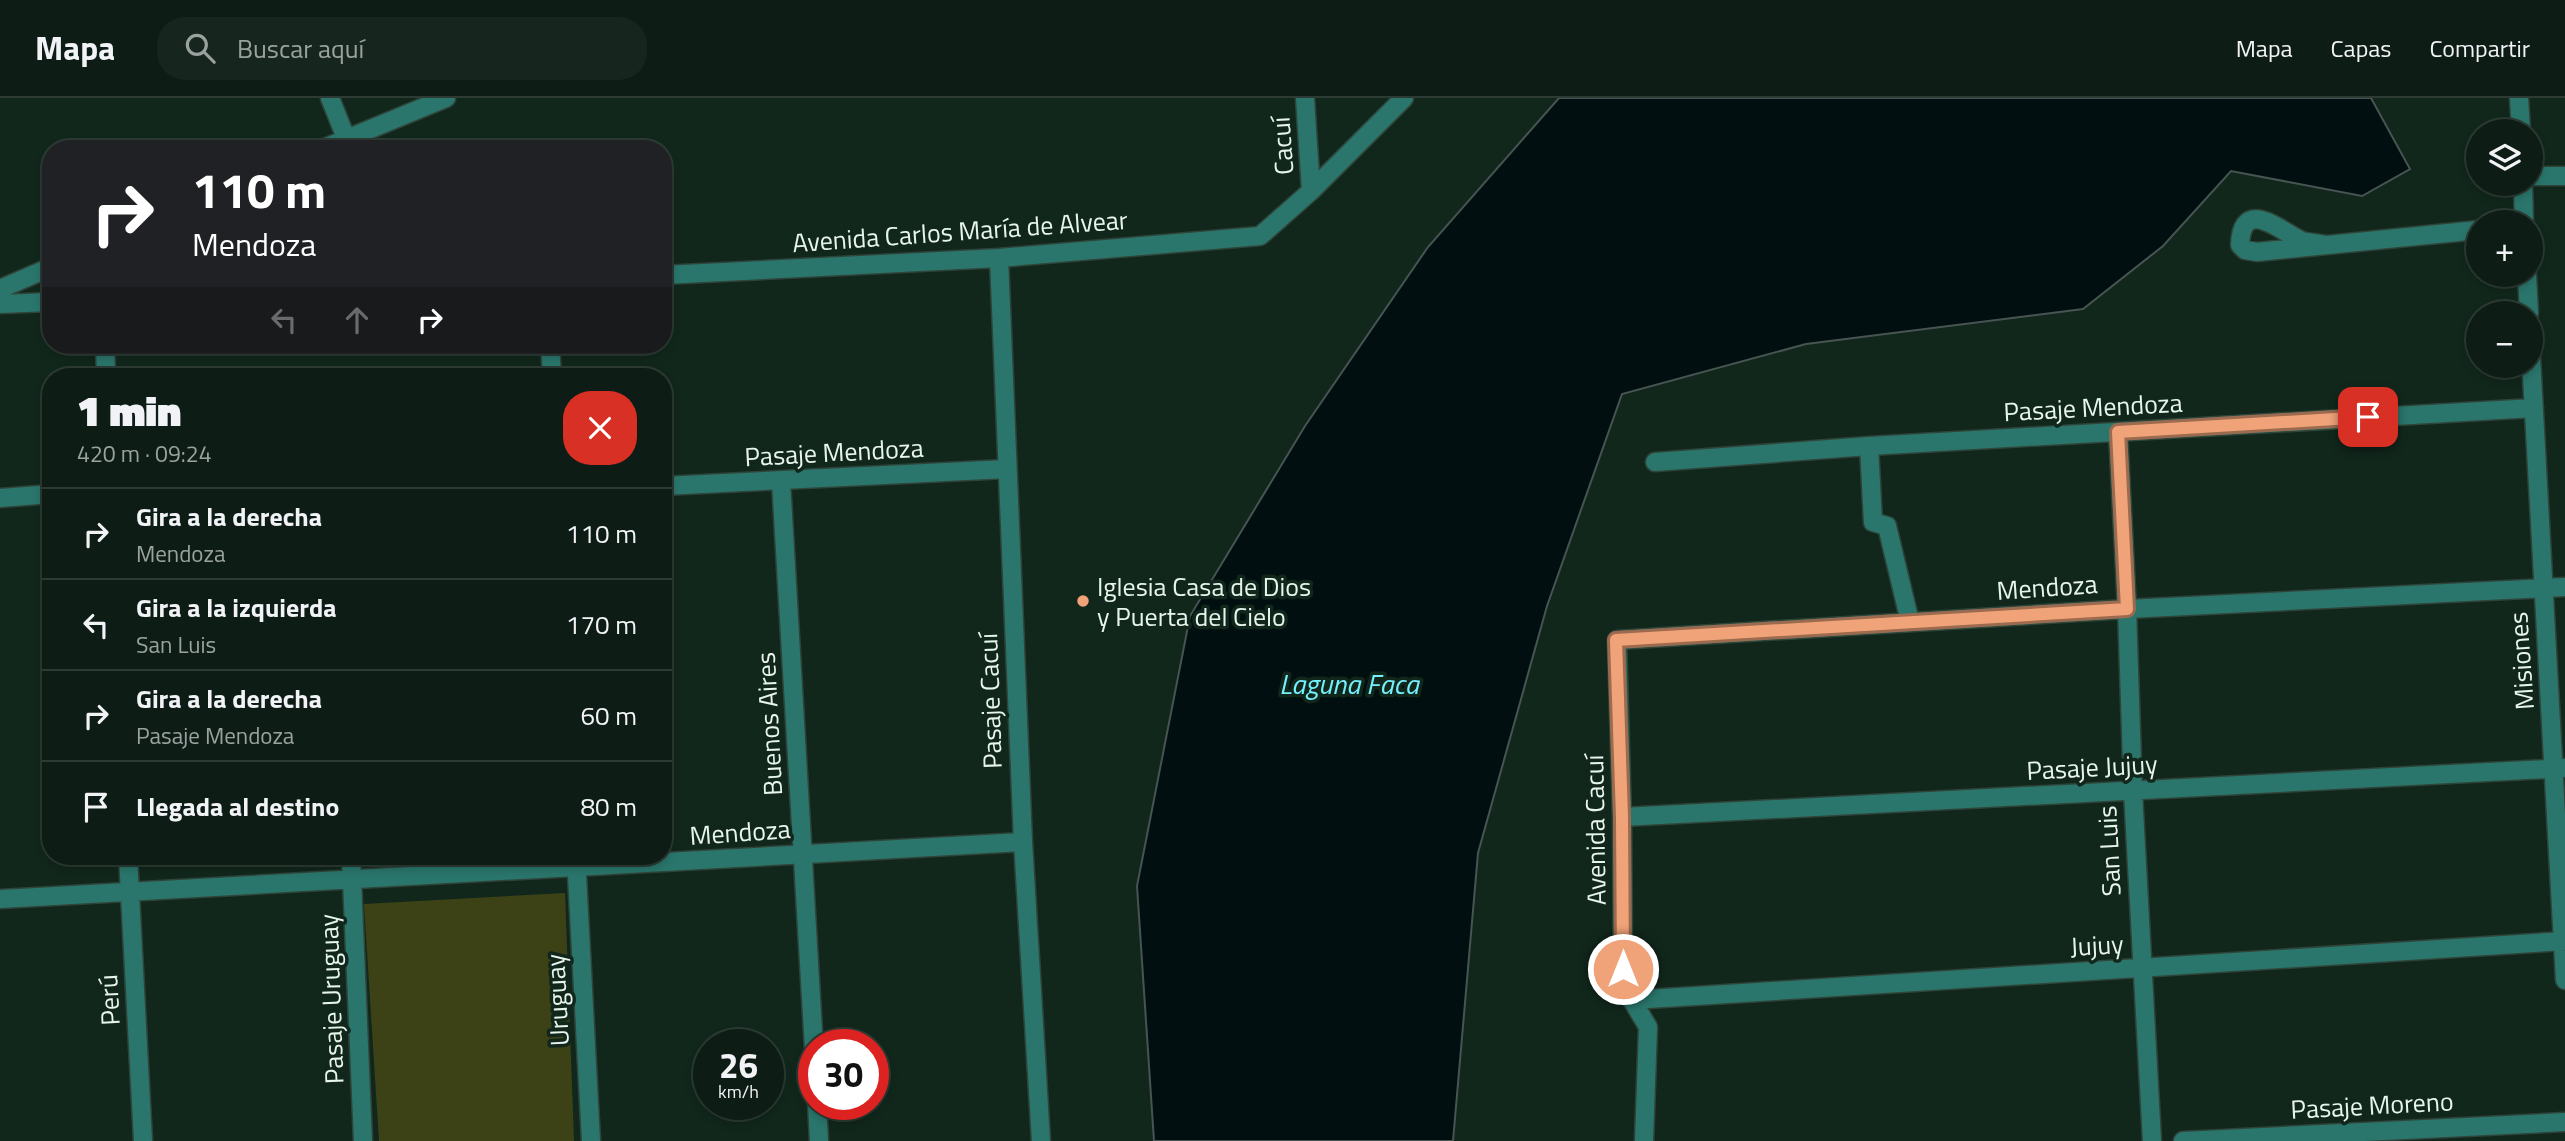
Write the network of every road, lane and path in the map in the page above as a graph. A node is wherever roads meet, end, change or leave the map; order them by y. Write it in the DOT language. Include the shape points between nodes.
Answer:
graph roads {
  1 [pos="330,98"];
  2 [pos="446,98"];
  3 [pos="1305,98"];
  4 [pos="1404,98"];
  5 [pos="2519,98"];
  6 [pos="2520,119"];
  7 [pos="346,138"];
  8 [pos="342,140"];
  9 [pos="2543,176"];
  10 [pos="2565,176"];
  11 [pos="1311,191"];
  12 [pos="2466,231"];
  13 [pos="2324,245"];
  14 [pos="999,258"];
  15 [pos="42,271"];
  16 [pos="672,275"];
  17 [pos="0,289"];
  18 [pos="42,302"];
  19 [pos="0,304"];
  20 [pos="2532,378"];
  21 [pos="2534,408"];
  22 [pos="2118,432"];
  23 [pos="1869,446"];
  24 [pos="1655,462"];
  25 [pos="1006,469"];
  26 [pos="781,481"];
  27 [pos="672,486"];
  28 [pos="42,495"];
  29 [pos="0,498"];
  30 [pos="2565,587"];
  31 [pos="2543,589"];
  32 [pos="2127,609"];
  33 [pos="1910,622"];
  34 [pos="1616,640"];
  35 [pos="2560,768"];
  36 [pos="2133,792"];
  37 [pos="1622,817"];
  38 [pos="1023,842"];
  39 [pos="804,854"];
  40 [pos="672,859"];
  41 [pos="128,865"];
  42 [pos="351,865"];
  43 [pos="535,865"];
  44 [pos="577,865"];
  45 [pos="352,878"];
  46 [pos="130,892"];
  47 [pos="0,899"];
  48 [pos="2564,941"];
  49 [pos="2142,968"];
  50 [pos="2565,980"];
  51 [pos="1632,1000"];
  52 [pos="813,1029"];
  53 [pos="818,1120"];
  54 [pos="2565,1122"];
  55 [pos="143,1141"];
  56 [pos="363,1141"];
  57 [pos="591,1141"];
  58 [pos="819,1141"];
  59 [pos="1041,1141"];
  60 [pos="1644,1141"];
  61 [pos="2152,1141"];
  62 [pos="2182,1141"];
  1 -- 7 [label="street"];
  2 -- 7 [label="street"];
  3 -- 11 [label="street, Cacuí"];
  4 -- 11 [label="street"];
  5 -- 6 [label="street"];
  7 -- 8 [label="street"];
  9 -- 10 [label="street"];
  11 -- 14 [label="street, Avenida Carlos María de Alvear" via="1260,236"];
  12 -- 13 [label="street"];
  14 -- 16 [label="street, Avenida Carlos María de Alvear"];
  14 -- 25 [label="street, Pasaje Cacuí"];
  15 -- 17 [label="street"];
  18 -- 19 [label="street"];
  20 -- 21 [label="street, Misiones"];
  21 -- 22 [label="street, Pasaje Mendoza"];
  21 -- 31 [label="street, Misiones"];
  22 -- 23 [label="street, Pasaje Mendoza"];
  22 -- 32 [label="street, San Luis"];
  23 -- 24 [label="street, Pasaje Mendoza"];
  23 -- 33 [label="street" via="1872,522 1887,526"];
  25 -- 26 [label="street, Pasaje Mendoza"];
  25 -- 38 [label="street, Pasaje Cacuí"];
  26 -- 27 [label="street, Pasaje Mendoza"];
  26 -- 39 [label="street, Buenos Aires"];
  28 -- 29 [label="street"];
  30 -- 31 [label="street, Mendoza"];
  31 -- 32 [label="street, Mendoza"];
  31 -- 35 [label="street, Misiones"];
  32 -- 33 [label="street, Mendoza"];
  32 -- 36 [label="street, San Luis"];
  33 -- 34 [label="street, Mendoza"];
  34 -- 37 [label="street, Avenida Cacuí"];
  35 -- 36 [label="street, Pasaje Jujuy"];
  35 -- 48 [label="street, Misiones"];
  36 -- 37 [label="street, Pasaje Jujuy"];
  36 -- 49 [label="street, San Luis"];
  37 -- 51 [label="street, Avenida Cacuí" via="1623,969"];
  38 -- 39 [label="street, Mendoza"];
  38 -- 59 [label="street, Pasaje Cacuí"];
  39 -- 40 [label="street, Mendoza"];
  39 -- 52 [label="street, Buenos Aires"];
  41 -- 46 [label="street, Perú"];
  42 -- 45 [label="street, Pasaje Uruguay"];
  43 -- 45 [label="street, Mendoza"];
  44 -- 57 [label="street, Uruguay"];
  45 -- 46 [label="street, Mendoza"];
  45 -- 56 [label="street, Pasaje Uruguay"];
  46 -- 47 [label="street, Mendoza"];
  46 -- 55 [label="street, Perú"];
  48 -- 49 [label="street, Jujuy"];
  48 -- 50 [label="street, Misiones"];
  49 -- 51 [label="street, Jujuy"];
  49 -- 61 [label="street, San Luis"];
  51 -- 60 [label="street, Avenida Cacuí" via="1647,1027"];
  53 -- 58 [label="street"];
  54 -- 62 [label="street, Pasaje Moreno"];
}
